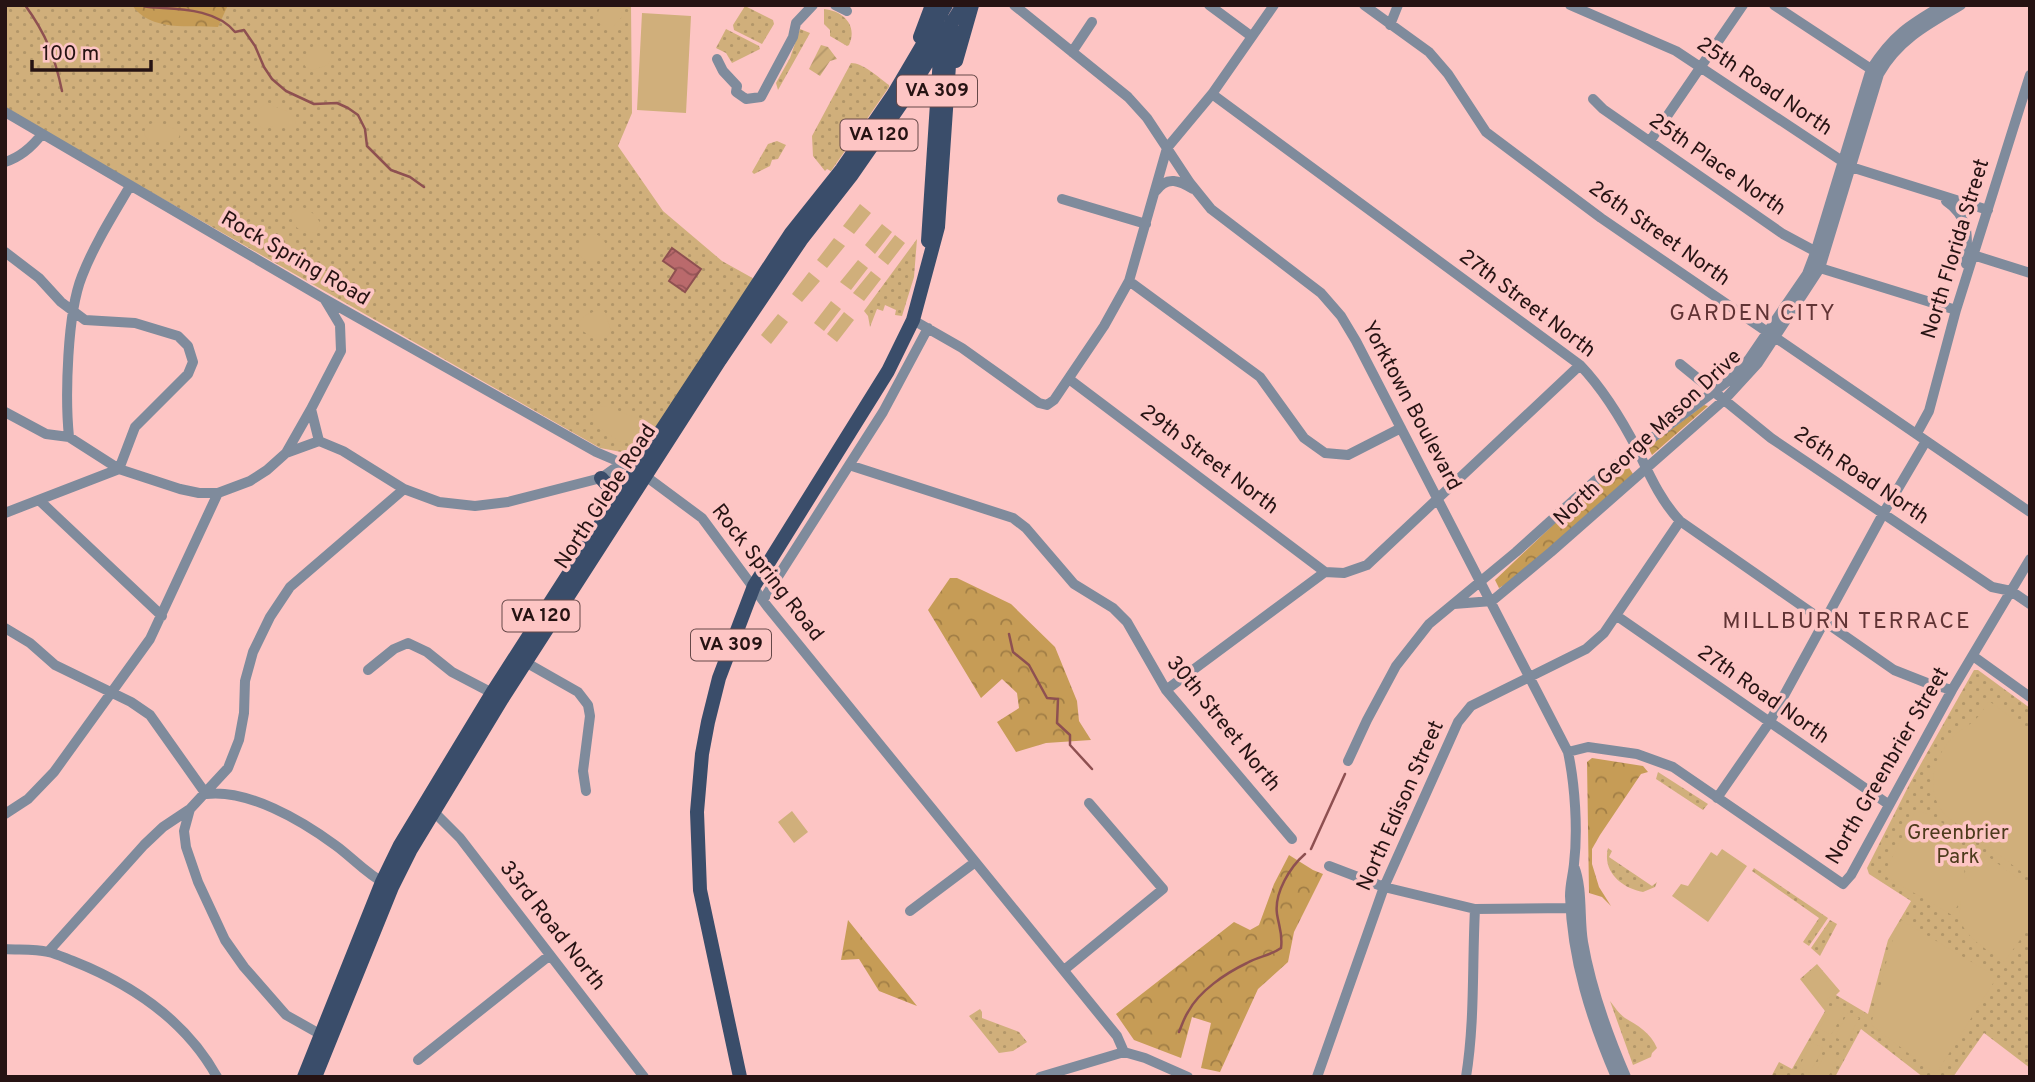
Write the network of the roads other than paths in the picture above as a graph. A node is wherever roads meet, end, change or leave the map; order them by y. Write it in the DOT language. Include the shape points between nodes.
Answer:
graph roads {
  1 [pos="813,5"];
  2 [pos="835,5"];
  3 [pos="963,5"];
  4 [pos="972,5"];
  5 [pos="1004,5"];
  6 [pos="1014,5"];
  7 [pos="1209,5"];
  8 [pos="1274,5"];
  9 [pos="1364,5"];
  10 [pos="1398,5"];
  11 [pos="1570,5"];
  12 [pos="1743,5"];
  13 [pos="1774,5"];
  14 [pos="1943,5"];
  15 [pos="1961,5"];
  16 [pos="945,8"];
  17 [pos="847,11"];
  18 [pos="1092,22"];
  19 [pos="1391,24"];
  20 [pos="1251,36"];
  21 [pos="942,37"];
  22 [pos="1072,52"];
  23 [pos="717,59"];
  24 [pos="1701,68"];
  25 [pos="1875,71"];
  26 [pos="948,74"];
  27 [pos="2030,75"];
  28 [pos="1212,94"];
  29 [pos="1593,99"];
  30 [pos="5,112"];
  31 [pos="42,134"];
  32 [pos="1650,141"];
  33 [pos="1167,148"];
  34 [pos="5,162"];
  35 [pos="1847,164"];
  36 [pos="130,186"];
  37 [pos="1196,191"];
  38 [pos="1154,195"];
  39 [pos="1938,195"];
  40 [pos="1062,199"];
  41 [pos="1989,210"];
  42 [pos="1146,224"];
  43 [pos="5,252"];
  44 [pos="929,254"];
  45 [pos="1820,254"];
  46 [pos="1973,256"];
  47 [pos="1820,268"];
  48 [pos="2030,273"];
  49 [pos="1966,278"];
  50 [pos="1129,282"];
  51 [pos="323,298"];
  52 [pos="73,310"];
  53 [pos="1956,310"];
  54 [pos="348,312"];
  55 [pos="913,320"];
  56 [pos="340,325"];
  57 [pos="928,328"];
  58 [pos="1772,335"];
  59 [pos="1680,364"];
  60 [pos="1580,365"];
  61 [pos="1069,379"];
  62 [pos="1720,396"];
  63 [pos="311,409"];
  64 [pos="5,412"];
  65 [pos="1402,428"];
  66 [pos="1917,433"];
  67 [pos="69,437"];
  68 [pos="319,441"];
  69 [pos="1926,441"];
  70 [pos="1637,450"];
  71 [pos="286,453"];
  72 [pos="849,465"];
  73 [pos="119,468"];
  74 [pos="634,469"];
  75 [pos="1646,469"];
  76 [pos="601,478"];
  77 [pos="404,489"];
  78 [pos="218,494"];
  79 [pos="618,497"];
  80 [pos="1438,498"];
  81 [pos="40,501"];
  82 [pos="2030,512"];
  83 [pos="5,513"];
  84 [pos="1883,514"];
  85 [pos="1680,521"];
  86 [pos="2030,559"];
  87 [pos="1325,572"];
  88 [pos="1481,582"];
  89 [pos="754,586"];
  90 [pos="2011,592"];
  91 [pos="763,600"];
  92 [pos="1492,601"];
  93 [pos="1454,604"];
  94 [pos="2030,604"];
  95 [pos="162,616"];
  96 [pos="1617,616"];
  97 [pos="1823,622"];
  98 [pos="5,628"];
  99 [pos="1973,656"];
  100 [pos="520,659"];
  101 [pos="368,670"];
  102 [pos="1530,676"];
  103 [pos="1166,690"];
  104 [pos="1952,690"];
  105 [pos="110,691"];
  106 [pos="497,696"];
  107 [pos="2030,697"];
  108 [pos="1769,723"];
  109 [pos="1568,752"];
  110 [pos="1348,761"];
  111 [pos="586,791"];
  112 [pos="206,794"];
  113 [pos="1717,798"];
  114 [pos="1089,803"];
  115 [pos="1888,804"];
  116 [pos="430,808"];
  117 [pos="190,809"];
  118 [pos="5,814"];
  119 [pos="1292,839"];
  120 [pos="974,863"];
  121 [pos="1329,866"];
  122 [pos="1574,866"];
  123 [pos="387,884"];
  124 [pos="1384,887"];
  125 [pos="1571,908"];
  126 [pos="1475,909"];
  127 [pos="910,911"];
  128 [pos="5,949"];
  129 [pos="48,951"];
  130 [pos="550,955"];
  131 [pos="1064,970"];
  132 [pos="326,1037"];
  133 [pos="1124,1052"];
  134 [pos="418,1060"];
  135 [pos="1069,1072"];
  136 [pos="217,1077"];
  137 [pos="304,1077"];
  138 [pos="315,1077"];
  139 [pos="644,1077"];
  140 [pos="740,1077"];
  141 [pos="1040,1077"];
  142 [pos="1188,1077"];
  143 [pos="1317,1077"];
  144 [pos="1466,1077"];
  145 [pos="1616,1077"];
  146 [pos="1626,1077"];
  1 -- 23 [label="street" via="796,23 761,97 746,99 736,92 737,86"];
  2 -- 17 [label="street"];
  3 -- 16 [label="main road, North Glebe Road / VA 120"];
  4 -- 26 [label="main road"];
  5 -- 22 [label="street, Yorktown Boulevard"];
  6 -- 22 [label="street, Yorktown Boulevard"];
  7 -- 20 [label="street"];
  8 -- 20 [label="street"];
  9 -- 19 [label="street, 26th Street North"];
  10 -- 19 [label="street"];
  11 -- 24 [label="street, 25th Road North" via="1650,38"];
  12 -- 24 [label="street"];
  13 -- 25 [label="street"];
  14 -- 25 [label="street, North George Mason Drive" via="1887,45"];
  15 -- 25 [label="street, North George Mason Drive" via="1911,35"];
  16 -- 21 [label="main road, VA 309"];
  16 -- 26 [label="main road, VA 309"];
  16 -- 74 [label="main road, North Glebe Road / VA 120" via="842,169 792,233"];
  18 -- 22 [label="street"];
  19 -- 58 [label="street, 26th Street North" via="1429,52 1486,132 1601,218"];
  20 -- 28 [label="street"];
  21 -- 44 [label="main road, VA 309"];
  21 -- 74 [label="main road, North Glebe Road / VA 120" via="851,176"];
  22 -- 33 [label="street, Yorktown Boulevard" via="1128,97"];
  24 -- 32 [label="street"];
  24 -- 35 [label="street, 25th Road North"];
  25 -- 35 [label="street, North George Mason Drive"];
  26 -- 44 [label="main road, VA 309" via="939,219"];
  27 -- 41 [label="street, North Florida Street"];
  28 -- 33 [label="street"];
  28 -- 60 [label="street, 27th Street North"];
  29 -- 32 [label="street, 25th Place North"];
  30 -- 31 [label="street, Rock Spring Road"];
  31 -- 34 [label="street" via="32,147"];
  31 -- 36 [label="street, Rock Spring Road"];
  32 -- 45 [label="street, 25th Place North" via="1783,234"];
  33 -- 37 [label="street, Yorktown Boulevard"];
  33 -- 38 [label="street"];
  35 -- 39 [label="street, 25th Road North"];
  35 -- 45 [label="street, North George Mason Drive"];
  36 -- 51 [label="street, Rock Spring Road"];
  36 -- 52 [label="street" via="81,278"];
  37 -- 38 [label="street" via="1172,180"];
  37 -- 65 [label="street, Yorktown Boulevard" via="1221,218 1331,304 1349,328"];
  38 -- 42 [label="street"];
  39 -- 41 [label="street, 25th Road North"];
  39 -- 49 [label="street, 25th Road North" via="1954,206 1966,224"];
  40 -- 42 [label="street"];
  41 -- 46 [label="street, North Florida Street"];
  42 -- 50 [label="street"];
  43 -- 52 [label="street"];
  44 -- 55 [label="main road, VA 309"];
  45 -- 47 [label="street, North George Mason Drive"];
  45 -- 58 [label="street, North George Mason Drive"];
  46 -- 48 [label="street"];
  46 -- 49 [label="street, North Florida Street"];
  47 -- 53 [label="street"];
  47 -- 58 [label="street, North George Mason Drive"];
  49 -- 53 [label="street, North Florida Street"];
  50 -- 61 [label="street"];
  50 -- 65 [label="street" via="1260,377 1304,438 1325,453 1348,455"];
  51 -- 54 [label="street, Rock Spring Road"];
  51 -- 56 [label="street"];
  52 -- 67 [label="street" via="66,414"];
  52 -- 73 [label="street" via="85,320 135,323 178,336 188,346 193,362 188,374 135,427"];
  53 -- 66 [label="street, North Florida Street" via="1929,411"];
  54 -- 56 [label="street"];
  54 -- 74 [label="street, Rock Spring Road"];
  55 -- 57 [label="street"];
  55 -- 89 [label="main road, VA 309" via="888,371"];
  56 -- 63 [label="street" via="341,351"];
  57 -- 61 [label="street" via="1039,403 1047,405"];
  57 -- 72 [label="street" via="889,403"];
  58 -- 62 [label="street, North George Mason Drive"];
  58 -- 66 [label="street, 26th Street North"];
  59 -- 62 [label="street, 26th Road North"];
  60 -- 70 [label="street, 27th Street North"];
  60 -- 80 [label="street"];
  61 -- 87 [label="street, 29th Street North"];
  62 -- 70 [label="street, North George Mason Drive"];
  62 -- 75 [label="street, North George Mason Drive"];
  62 -- 84 [label="street, 26th Road North" via="1771,438"];
  63 -- 68 [label="street"];
  63 -- 71 [label="street"];
  64 -- 67 [label="street" via="46,434"];
  65 -- 80 [label="street, Yorktown Boulevard"];
  66 -- 69 [label="street, 26th Street North"];
  67 -- 73 [label="street"];
  68 -- 71 [label="street"];
  68 -- 77 [label="street"];
  69 -- 82 [label="street, 26th Street North"];
  69 -- 84 [label="street"];
  70 -- 75 [label="street, 27th Street North"];
  70 -- 88 [label="street, North George Mason Drive" via="1596,480"];
  71 -- 78 [label="street" via="250,481"];
  72 -- 91 [label="street"];
  72 -- 103 [label="street, 30th Street North" via="1013,518 1074,584 1114,608 1127,622"];
  73 -- 78 [label="street" via="180,489"];
  73 -- 81 [label="street"];
  74 -- 76 [label="street"];
  74 -- 79 [label="main road, North Glebe Road / VA 120"];
  74 -- 89 [label="street, Rock Spring Road" via="702,517"];
  74 -- 100 [label="main road, North Glebe Road / VA 120"];
  75 -- 85 [label="street, 27th Street North"];
  75 -- 92 [label="street, North George Mason Drive"];
  76 -- 77 [label="street" via="475,506 439,502"];
  76 -- 79 [label="main road"];
  77 -- 112 [label="street" via="289,587 253,652 239,740 228,768"];
  78 -- 95 [label="street"];
  79 -- 100 [label="main road, North Glebe Road / VA 120"];
  80 -- 87 [label="street" via="1367,565 1344,573"];
  80 -- 88 [label="street, Yorktown Boulevard"];
  81 -- 83 [label="street"];
  81 -- 95 [label="street"];
  84 -- 90 [label="street, 26th Road North" via="1993,587"];
  84 -- 97 [label="street"];
  85 -- 96 [label="street, North Edison Street"];
  85 -- 97 [label="street, 27th Street North"];
  86 -- 90 [label="street, North Greenbrier Street"];
  87 -- 103 [label="street"];
  88 -- 92 [label="street, Yorktown Boulevard"];
  88 -- 93 [label="street, North George Mason Drive"];
  89 -- 91 [label="street, Rock Spring Road"];
  89 -- 140 [label="main road, VA 309" via="714,693 702,754 697,817 700,892"];
  90 -- 94 [label="street, 26th Road North"];
  90 -- 99 [label="street, North Greenbrier Street"];
  91 -- 120 [label="street, Rock Spring Road"];
  92 -- 93 [label="street"];
  92 -- 102 [label="street, Yorktown Boulevard"];
  93 -- 110 [label="street, North George Mason Drive" via="1429,624 1396,666"];
  95 -- 105 [label="street"];
  96 -- 102 [label="street, North Edison Street" via="1586,649"];
  96 -- 108 [label="street, 27th Road North"];
  97 -- 104 [label="street, 27th Street North" via="1894,670"];
  97 -- 108 [label="street"];
  98 -- 105 [label="street" via="55,665"];
  99 -- 104 [label="street, North Greenbrier Street"];
  99 -- 107 [label="street"];
  100 -- 106 [label="main road, North Glebe Road / VA 120"];
  100 -- 111 [label="street" via="578,692 589,705 583,771"];
  101 -- 106 [label="street" via="408,643"];
  102 -- 109 [label="street, Yorktown Boulevard"];
  102 -- 124 [label="street, North Edison Street" via="1471,706 1458,722"];
  103 -- 119 [label="street, 30th Street North"];
  104 -- 115 [label="street, North Greenbrier Street"];
  105 -- 112 [label="street" via="150,715"];
  105 -- 118 [label="street" via="54,772 28,799"];
  106 -- 116 [label="main road, North Glebe Road / VA 120"];
  108 -- 113 [label="street"];
  108 -- 115 [label="street, 27th Road North"];
  109 -- 113 [label="street" via="1588,747 1637,754 1673,767"];
  109 -- 122 [label="street, Yorktown Boulevard" via="1575,798"];
  112 -- 117 [label="street"];
  112 -- 123 [label="street" via="224,792 281,812"];
  113 -- 115 [label="street, North Greenbrier Street" via="1843,884"];
  114 -- 131 [label="street" via="1163,889"];
  116 -- 123 [label="main road, North Glebe Road / VA 120"];
  116 -- 130 [label="street, 33rd Road North" via="460,838"];
  117 -- 129 [label="street" via="144,845"];
  117 -- 132 [label="street" via="184,831 186,847 225,940 286,1015"];
  120 -- 127 [label="street"];
  120 -- 131 [label="street, Rock Spring Road"];
  121 -- 124 [label="street"];
  122 -- 125 [label="street, Yorktown Boulevard"];
  122 -- 146 [label="street, Yorktown Boulevard" via="1591,981"];
  123 -- 132 [label="main road, North Glebe Road / VA 120"];
  124 -- 126 [label="street"];
  124 -- 143 [label="street, North Edison Street"];
  125 -- 126 [label="street"];
  125 -- 145 [label="street, Yorktown Boulevard" via="1589,1007"];
  126 -- 144 [label="street" via="1474,1003"];
  128 -- 129 [label="street"];
  129 -- 136 [label="street" via="115,980 158,1007"];
  130 -- 134 [label="street"];
  130 -- 139 [label="street, 33rd Road North"];
  131 -- 133 [label="street, Rock Spring Road" via="1117,1036"];
  132 -- 137 [label="main road, North Glebe Road / VA 120"];
  132 -- 138 [label="main road, North Glebe Road / VA 120"];
  133 -- 135 [label="street"];
  133 -- 142 [label="street"];
  135 -- 141 [label="street"];
}
